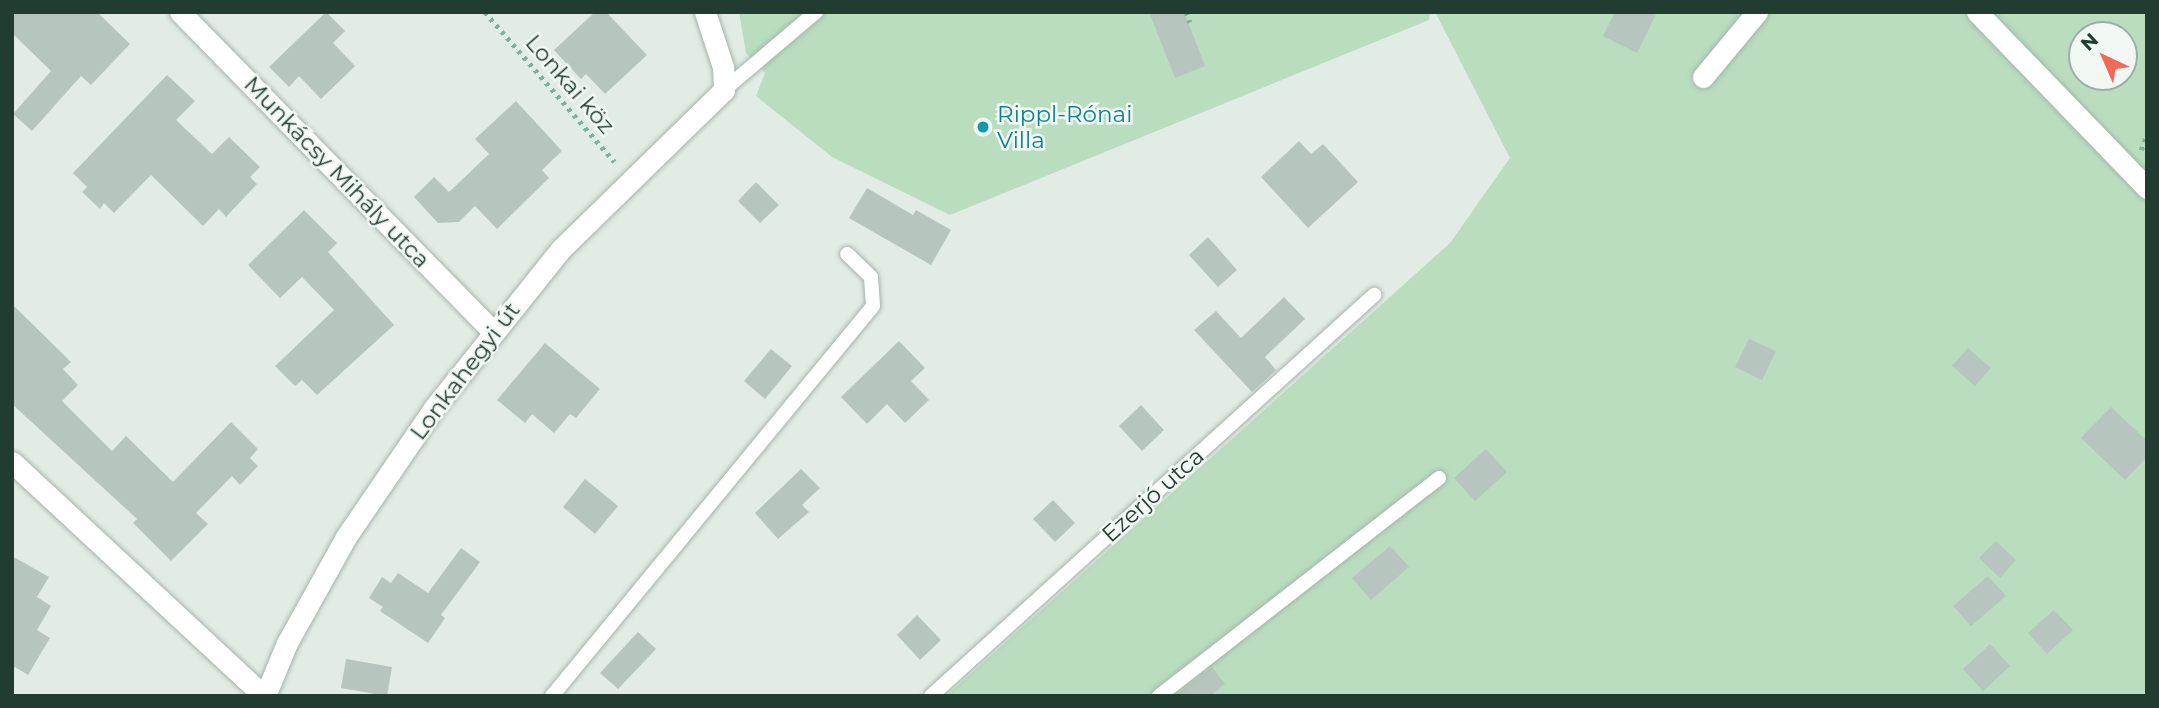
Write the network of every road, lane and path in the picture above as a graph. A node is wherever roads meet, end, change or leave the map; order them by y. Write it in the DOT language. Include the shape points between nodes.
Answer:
graph roads {
  1 [pos="180,12"];
  2 [pos="485,12"];
  3 [pos="705,12"];
  4 [pos="816,12"];
  5 [pos="1186,12"];
  6 [pos="1757,12"];
  7 [pos="1977,12"];
  8 [pos="1190,22"];
  9 [pos="1703,77"];
  10 [pos="724,90"];
  11 [pos="629,178"];
  12 [pos="2147,188"];
  13 [pos="847,254"];
  14 [pos="1374,295"];
  15 [pos="493,332"];
  16 [pos="12,462"];
  17 [pos="1439,478"];
  18 [pos="264,696"];
  19 [pos="552,696"];
  20 [pos="931,696"];
  21 [pos="1159,696"];
  1 -- 15 [label="street, Munkácsy Mihály utca"];
  2 -- 11 [label="path, Lonkai köz"];
  3 -- 10 [label="street" via="723,67"];
  4 -- 10 [label="lane"];
  5 -- 8 [label="path"];
  6 -- 9 [label="street"];
  7 -- 12 [label="street"];
  10 -- 11 [label="street, Lonkahegyi út"];
  11 -- 15 [label="street, Lonkahegyi út" via="561,249"];
  13 -- 19 [label="lane" via="871,277 873,306"];
  14 -- 20 [label="lane, Ezerjó utca"];
  15 -- 18 [label="street, Lonkahegyi út" via="434,408 346,537 287,643"];
  16 -- 18 [label="street"];
  17 -- 21 [label="lane"];
}
